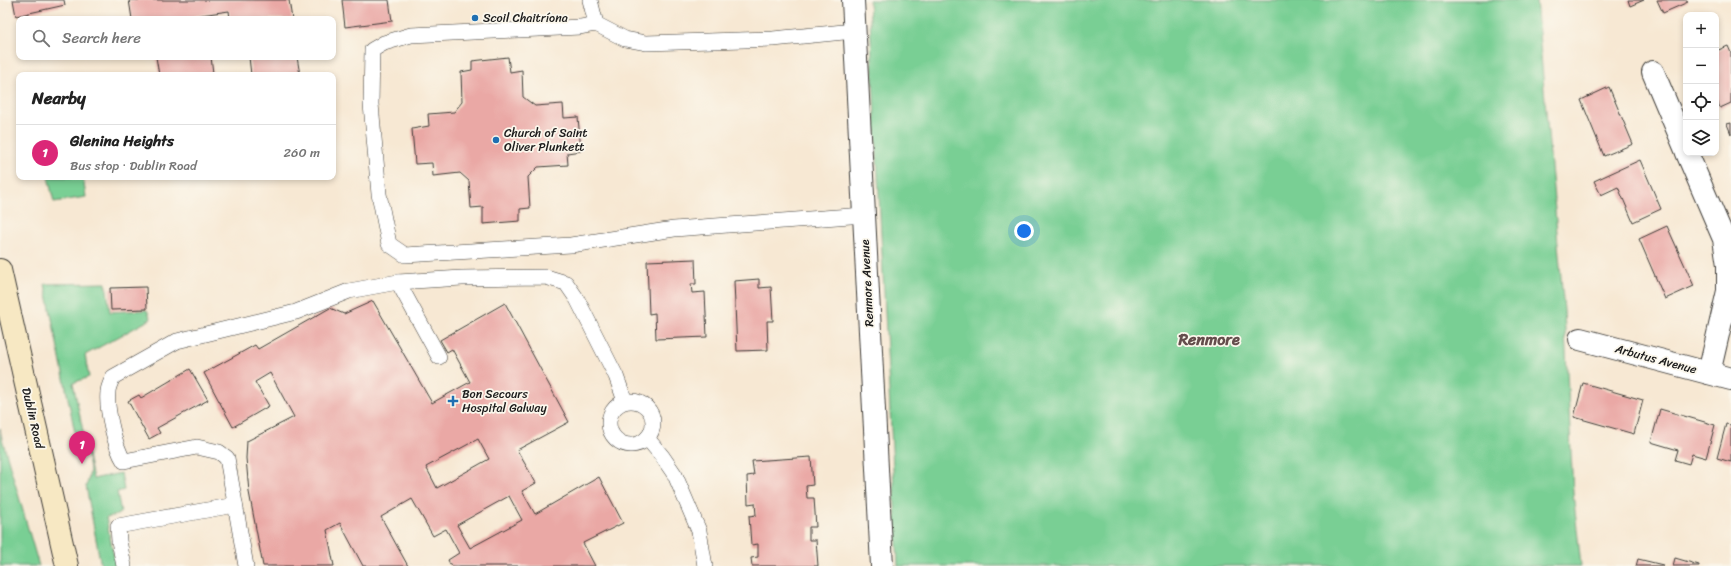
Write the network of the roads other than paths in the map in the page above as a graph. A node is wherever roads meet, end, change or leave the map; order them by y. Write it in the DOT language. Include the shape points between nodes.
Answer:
graph roads {
  1 [pos="590,0"];
  2 [pos="852,0"];
  3 [pos="596,24"];
  4 [pos="854,30"];
  5 [pos="1652,72"];
  6 [pos="1683,143"];
  7 [pos="1689,156"];
  8 [pos="864,215"];
  9 [pos="0,270"];
  10 [pos="398,282"];
  11 [pos="1580,339"];
  12 [pos="440,357"];
  13 [pos="1709,373"];
  14 [pos="1731,379"];
  15 [pos="624,401"];
  16 [pos="647,438"];
  17 [pos="236,505"];
  18 [pos="67,566"];
  19 [pos="124,566"];
  20 [pos="246,566"];
  21 [pos="705,566"];
  22 [pos="882,566"];
  1 -- 3 [label="lane"];
  2 -- 4 [label="street, Renmore Avenue"];
  3 -- 4 [label="lane" via="625,39 646,43 773,39"];
  3 -- 8 [label="lane" via="580,27 410,35 384,43 372,50 372,111 379,194 389,244 405,255 555,246 674,230"];
  4 -- 8 [label="street, Renmore Avenue"];
  5 -- 6 [label="street"];
  7 -- 13 [label="street" via="1722,235 1728,265 1728,291"];
  8 -- 22 [label="street, Renmore Avenue"];
  9 -- 18 [label="main road, Dublin Road"];
  10 -- 12 [label="lane"];
  10 -- 15 [label="lane" via="546,277 566,283 577,299 616,376"];
  10 -- 17 [label="lane" via="350,291 296,312 177,341 113,377 108,392 111,423 119,453 124,461 197,447 219,452 227,458"];
  11 -- 13 [label="street, Arbutus Avenue"];
  13 -- 14 [label="street, Arbutus Avenue"];
  15 -- 16 [label="lane" via="632,401 648,408 653,425"];
  15 -- 16 [label="lane" via="613,410 609,420 610,431 617,440 628,445 637,444"];
  16 -- 21 [label="lane" via="675,475 699,531"];
  17 -- 19 [label="lane" via="118,526"];
  17 -- 20 [label="lane"];
}
